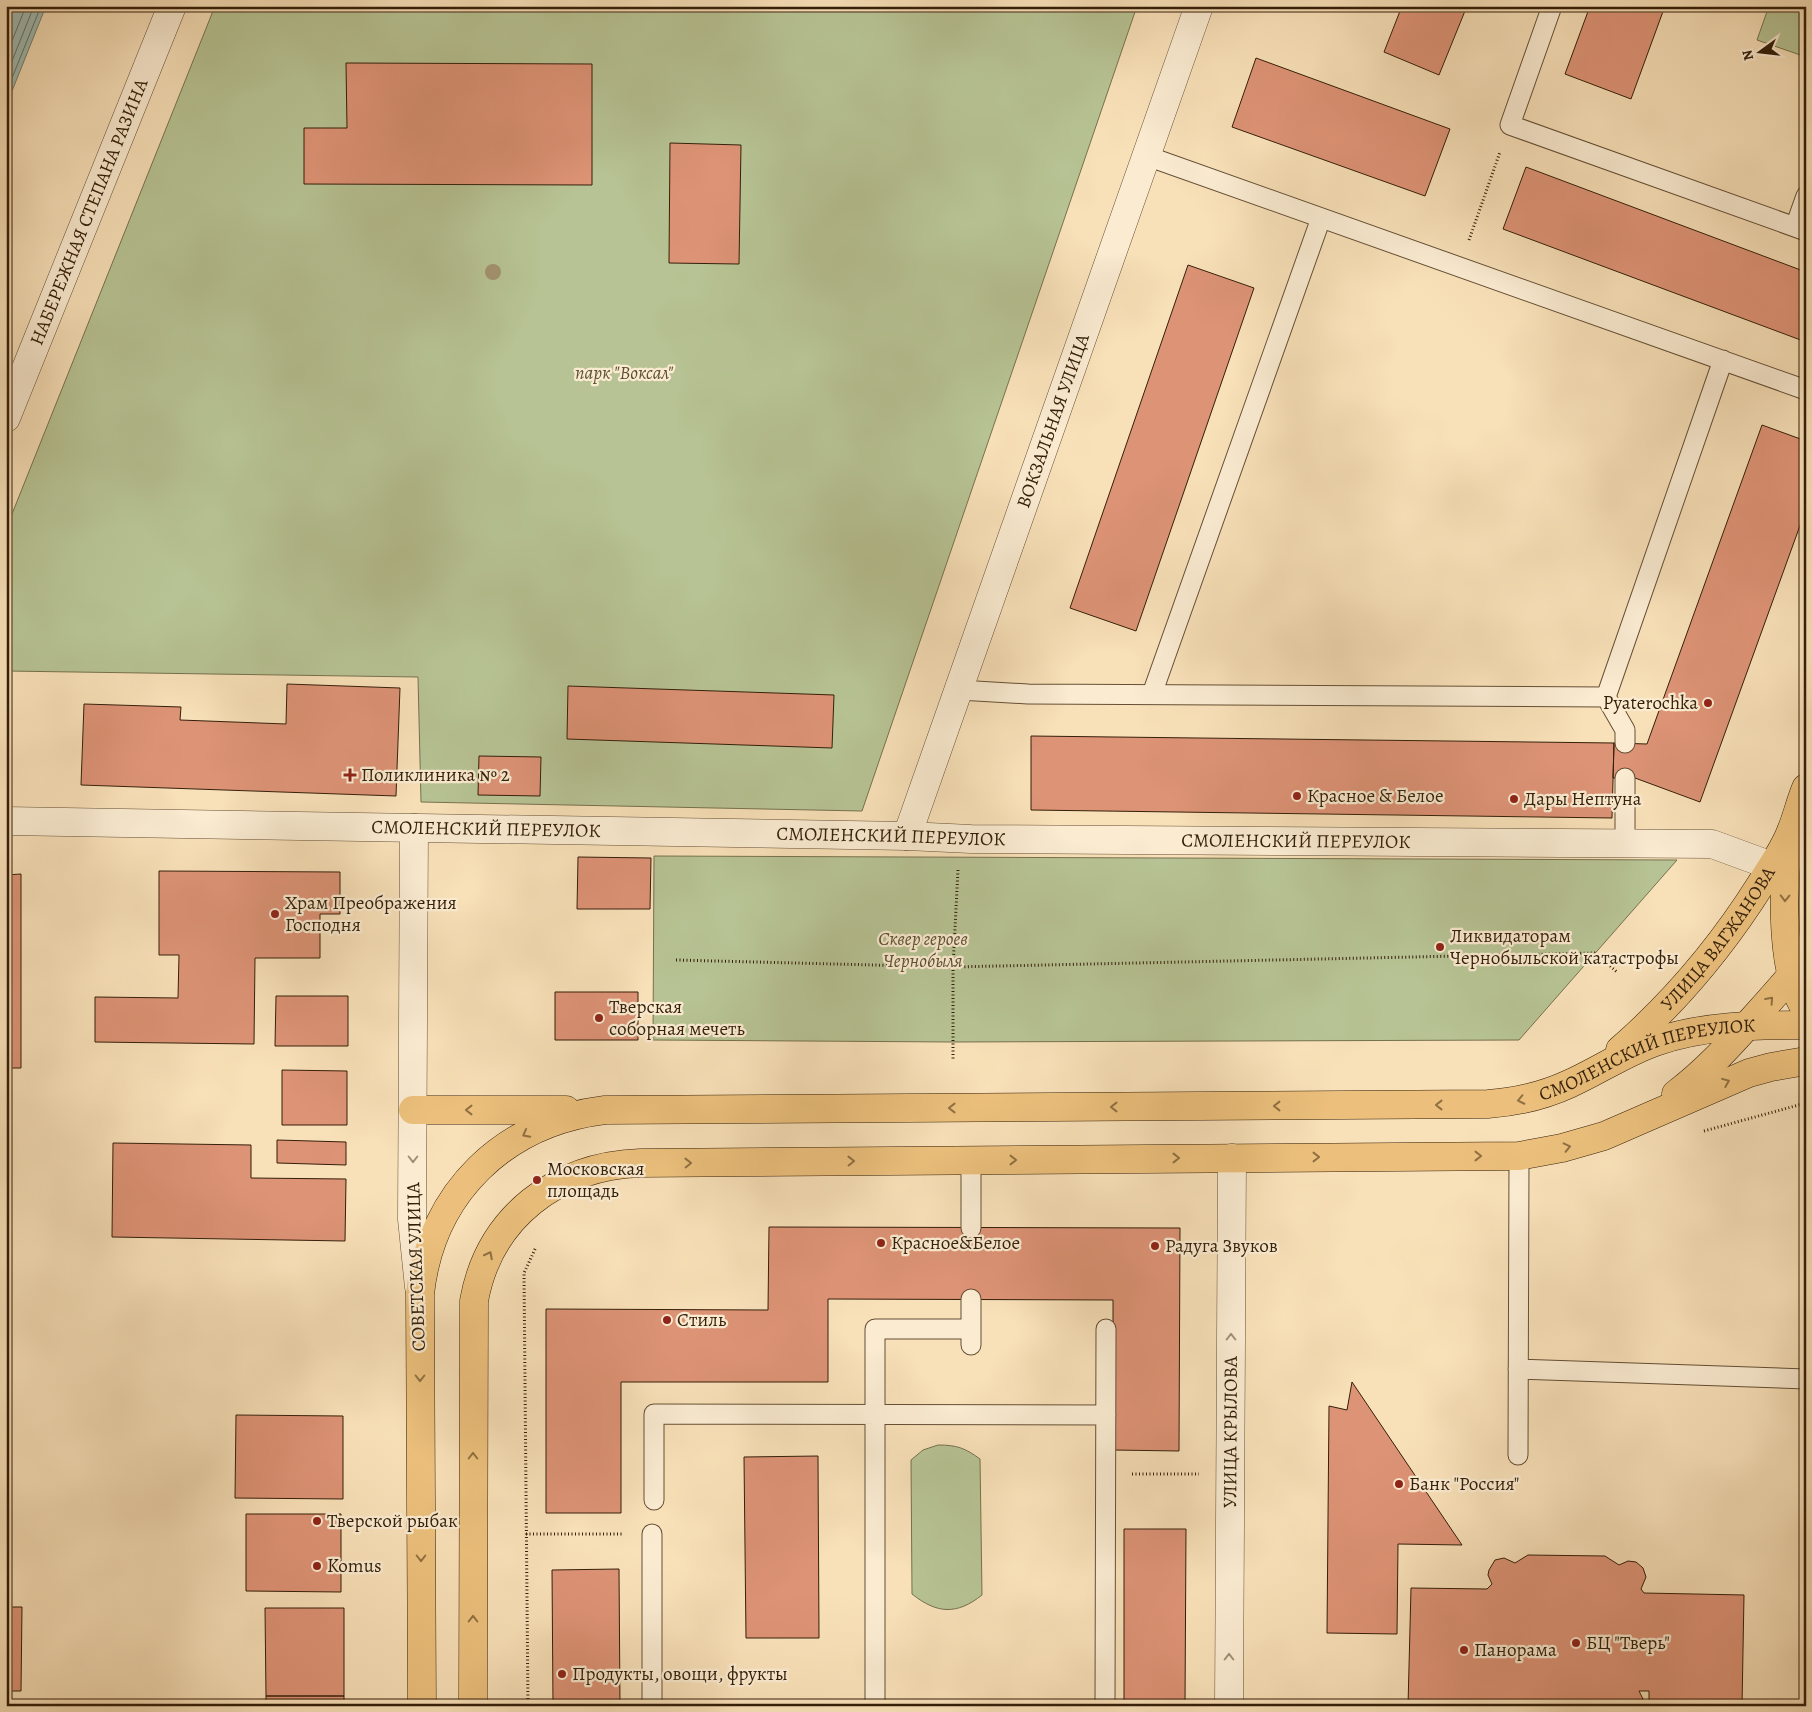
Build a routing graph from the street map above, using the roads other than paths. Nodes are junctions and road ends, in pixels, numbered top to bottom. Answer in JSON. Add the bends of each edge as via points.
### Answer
{"nodes":[{"id":1,"x":172,"y":6,"type":"edge"},
{"id":2,"x":1199,"y":6,"type":"edge"},
{"id":3,"x":1552,"y":6,"type":"edge"},
{"id":4,"x":1146,"y":156,"type":"junction"},
{"id":5,"x":1806,"y":196,"type":"edge"},
{"id":6,"x":1321,"y":218,"type":"junction"},
{"id":7,"x":1800,"y":229,"type":"edge"},
{"id":8,"x":1723,"y":360,"type":"junction"},
{"id":9,"x":1806,"y":390,"type":"edge"},
{"id":10,"x":6,"y":418,"type":"edge"},
{"id":11,"x":959,"y":690,"type":"junction"},
{"id":12,"x":1152,"y":694,"type":"junction"},
{"id":13,"x":1606,"y":697,"type":"junction"},
{"id":14,"x":1625,"y":743,"type":"dead end"},
{"id":15,"x":1625,"y":778,"type":"dead end"},
{"id":16,"x":1806,"y":788,"type":"edge"},
{"id":17,"x":6,"y":821,"type":"edge"},
{"id":18,"x":414,"y":828,"type":"junction"},
{"id":19,"x":1791,"y":832,"type":"junction"},
{"id":20,"x":907,"y":836,"type":"junction"},
{"id":21,"x":1626,"y":843,"type":"junction"},
{"id":22,"x":1772,"y":866,"type":"junction"},
{"id":23,"x":1799,"y":966,"type":"edge"},
{"id":24,"x":1806,"y":1009,"type":"edge"},
{"id":25,"x":1747,"y":1025,"type":"junction"},
{"id":26,"x":1806,"y":1025,"type":"edge"},
{"id":27,"x":1806,"y":1061,"type":"edge"},
{"id":28,"x":1598,"y":1068,"type":"junction"},
{"id":29,"x":413,"y":1110,"type":"junction"},
{"id":30,"x":605,"y":1110,"type":"junction"},
{"id":31,"x":1618,"y":1130,"type":"junction"},
{"id":32,"x":1519,"y":1156,"type":"junction"},
{"id":33,"x":971,"y":1160,"type":"junction"},
{"id":34,"x":1232,"y":1167,"type":"junction"},
{"id":35,"x":971,"y":1228,"type":"dead end"},
{"id":36,"x":420,"y":1294,"type":"junction"},
{"id":37,"x":971,"y":1299,"type":"dead end"},
{"id":38,"x":1106,"y":1329,"type":"dead end"},
{"id":39,"x":1518,"y":1369,"type":"junction"},
{"id":40,"x":1806,"y":1379,"type":"edge"},
{"id":41,"x":875,"y":1414,"type":"junction"},
{"id":42,"x":1106,"y":1415,"type":"junction"},
{"id":43,"x":1518,"y":1455,"type":"dead end"},
{"id":44,"x":654,"y":1500,"type":"dead end"},
{"id":45,"x":652,"y":1534,"type":"road end"},
{"id":46,"x":422,"y":1706,"type":"edge"},
{"id":47,"x":473,"y":1706,"type":"edge"},
{"id":48,"x":652,"y":1706,"type":"edge"},
{"id":49,"x":875,"y":1706,"type":"edge"},
{"id":50,"x":1105,"y":1706,"type":"edge"},
{"id":51,"x":1229,"y":1706,"type":"edge"}],
"edges":[{"from":1,"to":10,"type":"street","name":"НАБЕРЕЖНАЯ СТЕПАНА РАЗИНА"},
{"from":2,"to":4,"type":"street","name":"ВОКЗАЛЬНАЯ УЛИЦА"},
{"from":3,"to":7,"type":"lane","via":[[1510,125]]},
{"from":4,"to":6,"type":"lane"},
{"from":4,"to":11,"type":"street","name":"ВОКЗАЛЬНАЯ УЛИЦА"},
{"from":5,"to":7,"type":"lane"},
{"from":6,"to":8,"type":"lane"},
{"from":6,"to":12,"type":"lane"},
{"from":8,"to":9,"type":"lane"},
{"from":8,"to":13,"type":"lane"},
{"from":11,"to":12,"type":"lane","via":[[1028,694]]},
{"from":11,"to":20,"type":"street","name":"ВОКЗАЛЬНАЯ УЛИЦА"},
{"from":12,"to":13,"type":"lane"},
{"from":13,"to":14,"type":"lane","via":[[1625,730]]},
{"from":15,"to":21,"type":"lane"},
{"from":16,"to":19,"type":"main road","name":"УЛИЦА ВАГЖАНОВА"},
{"from":17,"to":18,"type":"street","name":"СМОЛЕНСКИЙ ПЕРЕУЛОК"},
{"from":18,"to":20,"type":"street","name":"СМОЛЕНСКИЙ ПЕРЕУЛОК"},
{"from":18,"to":29,"type":"street","name":"СОВЕТСКАЯ УЛИЦА"},
{"from":19,"to":22,"type":"main road","name":"УЛИЦА ВАГЖАНОВА"},
{"from":19,"to":23,"type":"main road","one_way":true,"via":[[1784,904],[1787,947]]},
{"from":20,"to":21,"type":"street","name":"СМОЛЕНСКИЙ ПЕРЕУЛОК"},
{"from":21,"to":22,"type":"street","name":"СМОЛЕНСКИЙ ПЕРЕУЛОК","via":[[1712,844]]},
{"from":22,"to":28,"type":"main road","name":"УЛИЦА ВАГЖАНОВА","via":[[1744,911],[1694,975],[1639,1033]]},
{"from":23,"to":24,"type":"main road","via":[[1796,992]]},
{"from":25,"to":23,"type":"main road","one_way":true},
{"from":25,"to":26,"type":"main road","name":"СМОЛЕНСКИЙ ПЕРЕУЛОК"},
{"from":25,"to":28,"type":"main road","name":"СМОЛЕНСКИЙ ПЕРЕУЛОК","via":[[1670,1037]]},
{"from":25,"to":31,"type":"main road","via":[[1688,1084],[1658,1107]]},
{"from":31,"to":27,"type":"main road","one_way":true,"via":[[1726,1081],[1771,1067]]},
{"from":28,"to":30,"type":"main road","name":"СМОЛЕНСКИЙ ПЕРЕУЛОК","one_way":true,"via":[[1554,1091],[1488,1104]]},
{"from":30,"to":29,"type":"main road","one_way":true},
{"from":29,"to":36,"type":"street","name":"СОВЕТСКАЯ УЛИЦА","one_way":true,"via":[[412,1218]]},
{"from":30,"to":36,"type":"main road","name":"СМОЛЕНСКИЙ ПЕРЕУЛОК","one_way":true,"via":[[572,1115],[541,1126],[512,1142],[479,1168],[452,1200],[436,1229],[425,1261]]},
{"from":32,"to":31,"type":"main road","one_way":true,"via":[[1576,1145]]},
{"from":34,"to":32,"type":"main road","one_way":true},
{"from":32,"to":39,"type":"lane"},
{"from":33,"to":34,"type":"main road","one_way":true},
{"from":33,"to":35,"type":"lane"},
{"from":47,"to":33,"type":"main road","one_way":true,"via":[[474,1301],[488,1258],[512,1220],[552,1186],[588,1171],[614,1165]]},
{"from":51,"to":34,"type":"street","name":"УЛИЦА КРЫЛОВА","one_way":true},
{"from":36,"to":46,"type":"main road","name":"СОВЕТСКАЯ УЛИЦА","one_way":true},
{"from":37,"to":41,"type":"lane","via":[[971,1337],[875,1329]]},
{"from":38,"to":42,"type":"lane"},
{"from":39,"to":40,"type":"lane"},
{"from":39,"to":43,"type":"lane"},
{"from":41,"to":42,"type":"lane"},
{"from":41,"to":44,"type":"lane","via":[[654,1414]]},
{"from":41,"to":49,"type":"lane"},
{"from":42,"to":50,"type":"lane"},
{"from":45,"to":48,"type":"lane"}]}
